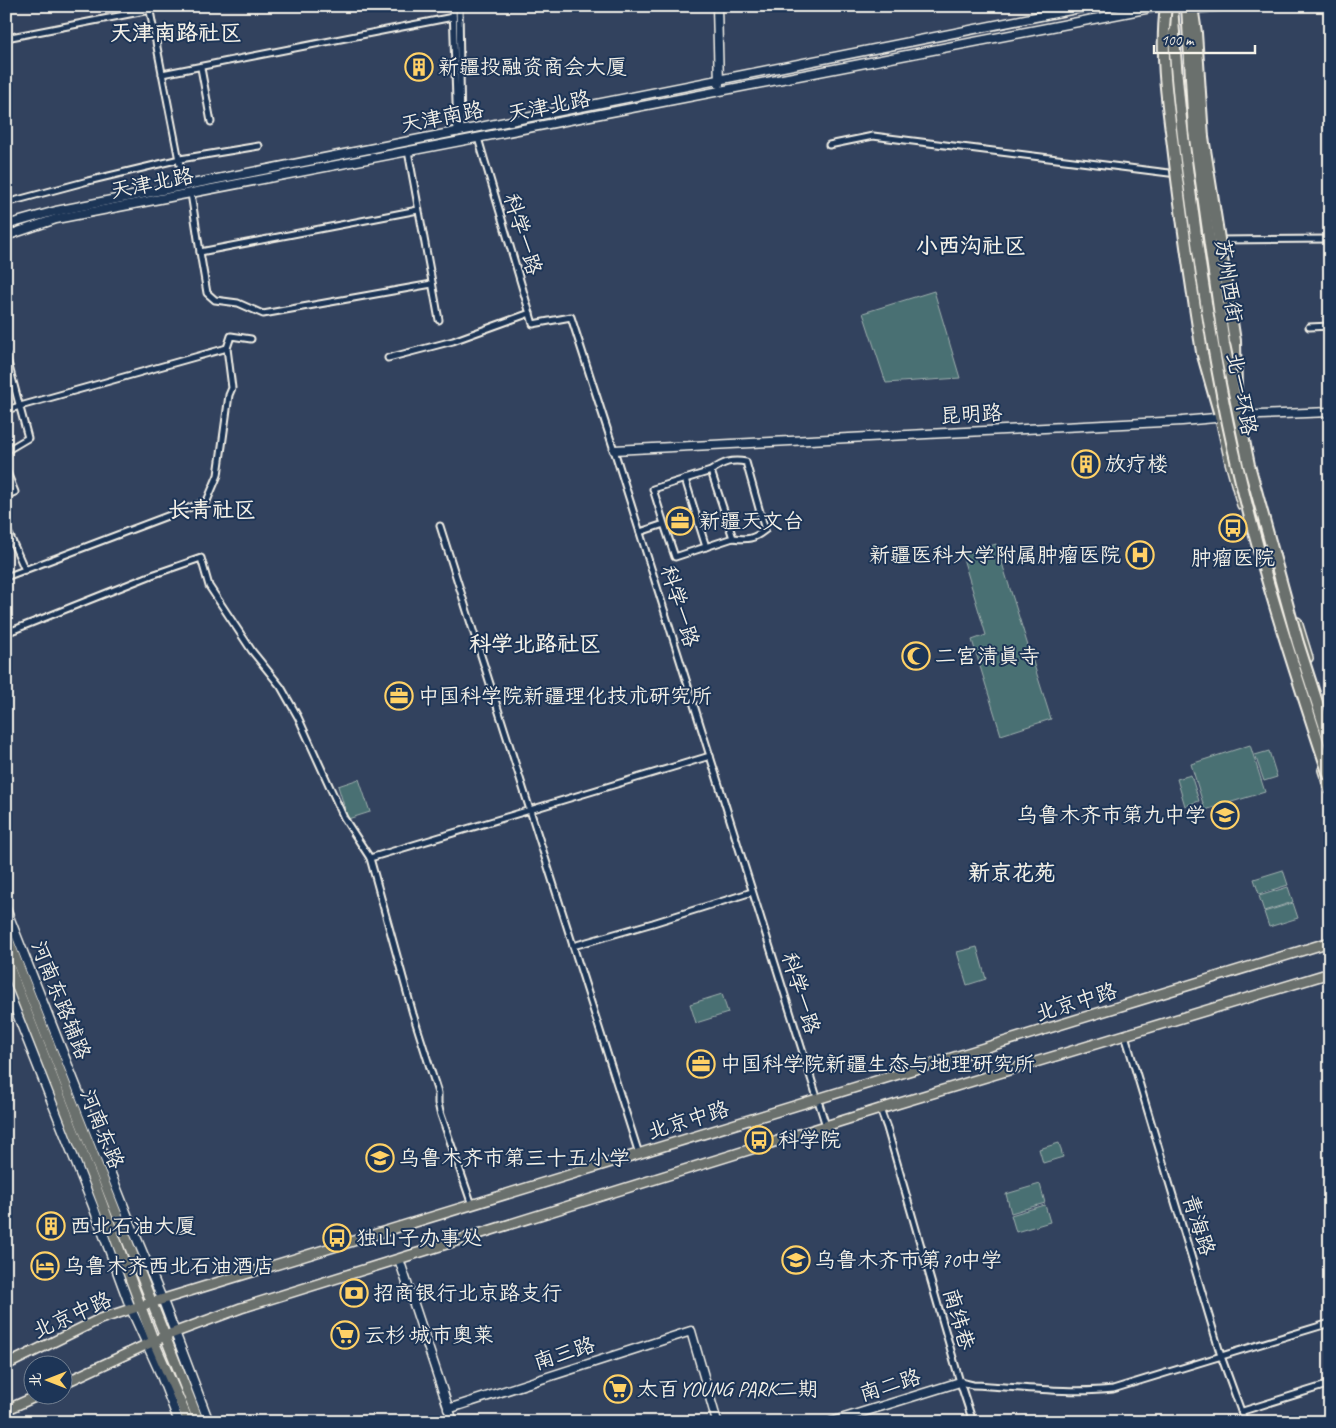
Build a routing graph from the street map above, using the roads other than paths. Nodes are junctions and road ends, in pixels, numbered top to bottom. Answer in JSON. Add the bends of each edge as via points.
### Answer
{"nodes":[{"id":1,"x":453,"y":6,"type":"edge"},
{"id":2,"x":459,"y":6,"type":"edge"},
{"id":3,"x":717,"y":6,"type":"edge"},
{"id":4,"x":1091,"y":6,"type":"edge"},
{"id":5,"x":1162,"y":6,"type":"edge"},
{"id":6,"x":1172,"y":6,"type":"edge"},
{"id":7,"x":1243,"y":6,"type":"edge"},
{"id":8,"x":1186,"y":7,"type":"edge"},
{"id":9,"x":150,"y":8,"type":"edge"},
{"id":10,"x":454,"y":17,"type":"junction"},
{"id":11,"x":6,"y":38,"type":"edge"},
{"id":12,"x":201,"y":68,"type":"junction"},
{"id":13,"x":162,"y":74,"type":"junction"},
{"id":14,"x":718,"y":80,"type":"junction"},
{"id":15,"x":719,"y":90,"type":"junction"},
{"id":16,"x":565,"y":111,"type":"junction"},
{"id":17,"x":567,"y":120,"type":"junction"},
{"id":18,"x":212,"y":122,"type":"dead end"},
{"id":19,"x":459,"y":132,"type":"junction"},
{"id":20,"x":478,"y":138,"type":"junction"},
{"id":21,"x":829,"y":145,"type":"dead end"},
{"id":22,"x":259,"y":146,"type":"dead end"},
{"id":23,"x":384,"y":146,"type":"junction"},
{"id":24,"x":408,"y":151,"type":"junction"},
{"id":25,"x":386,"y":156,"type":"junction"},
{"id":26,"x":180,"y":159,"type":"junction"},
{"id":27,"x":1183,"y":175,"type":"junction"},
{"id":28,"x":184,"y":186,"type":"junction"},
{"id":29,"x":191,"y":193,"type":"junction"},
{"id":30,"x":6,"y":203,"type":"edge"},
{"id":31,"x":418,"y":210,"type":"junction"},
{"id":32,"x":6,"y":225,"type":"edge"},
{"id":33,"x":6,"y":236,"type":"edge"},
{"id":34,"x":1330,"y":239,"type":"edge"},
{"id":35,"x":1204,"y":240,"type":"junction"},
{"id":36,"x":200,"y":252,"type":"junction"},
{"id":37,"x":432,"y":284,"type":"junction"},
{"id":38,"x":530,"y":312,"type":"junction"},
{"id":39,"x":439,"y":320,"type":"dead end"},
{"id":40,"x":1330,"y":326,"type":"edge"},
{"id":41,"x":1309,"y":327,"type":"dead end"},
{"id":42,"x":251,"y":340,"type":"dead end"},
{"id":43,"x":227,"y":348,"type":"junction"},
{"id":44,"x":6,"y":355,"type":"edge"},
{"id":45,"x":388,"y":358,"type":"dead end"},
{"id":46,"x":20,"y":406,"type":"junction"},
{"id":47,"x":6,"y":410,"type":"edge"},
{"id":48,"x":1330,"y":412,"type":"edge"},
{"id":49,"x":1237,"y":416,"type":"junction"},
{"id":50,"x":1221,"y":419,"type":"junction"},
{"id":51,"x":614,"y":450,"type":"junction"},
{"id":52,"x":6,"y":451,"type":"edge"},
{"id":53,"x":6,"y":470,"type":"edge"},
{"id":54,"x":711,"y":471,"type":"junction"},
{"id":55,"x":685,"y":479,"type":"junction"},
{"id":56,"x":6,"y":496,"type":"edge"},
{"id":57,"x":664,"y":524,"type":"junction"},
{"id":58,"x":440,"y":526,"type":"dead end"},
{"id":59,"x":6,"y":527,"type":"edge"},
{"id":60,"x":640,"y":532,"type":"junction"},
{"id":61,"x":733,"y":538,"type":"junction"},
{"id":62,"x":706,"y":547,"type":"junction"},
{"id":63,"x":25,"y":570,"type":"junction"},
{"id":64,"x":6,"y":577,"type":"edge"},
{"id":65,"x":6,"y":633,"type":"edge"},
{"id":66,"x":1330,"y":727,"type":"edge"},
{"id":67,"x":1330,"y":743,"type":"edge"},
{"id":68,"x":710,"y":756,"type":"junction"},
{"id":69,"x":1330,"y":778,"type":"edge"},
{"id":70,"x":1330,"y":791,"type":"edge"},
{"id":71,"x":530,"y":809,"type":"junction"},
{"id":72,"x":370,"y":858,"type":"junction"},
{"id":73,"x":752,"y":892,"type":"junction"},
{"id":74,"x":6,"y":909,"type":"edge"},
{"id":75,"x":6,"y":934,"type":"edge"},
{"id":76,"x":1330,"y":942,"type":"edge"},
{"id":77,"x":573,"y":946,"type":"junction"},
{"id":78,"x":6,"y":959,"type":"edge"},
{"id":79,"x":1330,"y":973,"type":"edge"},
{"id":80,"x":6,"y":986,"type":"edge"},
{"id":81,"x":1125,"y":1036,"type":"junction"},
{"id":82,"x":817,"y":1099,"type":"junction"},
{"id":83,"x":880,"y":1109,"type":"junction"},
{"id":84,"x":826,"y":1126,"type":"junction"},
{"id":85,"x":639,"y":1154,"type":"junction"},
{"id":86,"x":472,"y":1205,"type":"junction"},
{"id":87,"x":399,"y":1259,"type":"junction"},
{"id":88,"x":163,"y":1299,"type":"junction"},
{"id":89,"x":153,"y":1302,"type":"junction"},
{"id":90,"x":135,"y":1308,"type":"junction"},
{"id":91,"x":1330,"y":1323,"type":"edge"},
{"id":92,"x":176,"y":1332,"type":"junction"},
{"id":93,"x":165,"y":1336,"type":"junction"},
{"id":94,"x":150,"y":1344,"type":"junction"},
{"id":95,"x":1222,"y":1356,"type":"junction"},
{"id":96,"x":6,"y":1365,"type":"edge"},
{"id":97,"x":72,"y":1379,"type":"edge"},
{"id":98,"x":960,"y":1382,"type":"junction"},
{"id":99,"x":1330,"y":1384,"type":"edge"},
{"id":100,"x":22,"y":1403,"type":"edge"},
{"id":101,"x":448,"y":1409,"type":"junction"},
{"id":102,"x":6,"y":1410,"type":"edge"},
{"id":103,"x":1242,"y":1411,"type":"junction"},
{"id":104,"x":179,"y":1422,"type":"edge"},
{"id":105,"x":189,"y":1422,"type":"edge"},
{"id":106,"x":199,"y":1422,"type":"edge"},
{"id":107,"x":209,"y":1422,"type":"edge"},
{"id":108,"x":452,"y":1422,"type":"edge"},
{"id":109,"x":717,"y":1422,"type":"edge"},
{"id":110,"x":831,"y":1422,"type":"edge"},
{"id":111,"x":973,"y":1422,"type":"edge"},
{"id":112,"x":1246,"y":1422,"type":"edge"}],
"edges":[{"from":1,"to":10,"type":"street"},
{"from":2,"to":19,"type":"street"},
{"from":3,"to":14,"type":"street"},
{"from":4,"to":14,"type":"street","name":"天津南路"},
{"from":5,"to":15,"type":"street","name":"天津北路"},
{"from":5,"to":27,"type":"main road","name":"苏州西街"},
{"from":5,"to":50,"type":"highway","bridge":true,"via":[[1167,94],[1183,225],[1202,352]]},
{"from":6,"to":69,"type":"highway","name":"北一环路","bridge":true,"via":[[1193,215],[1210,329],[1236,463],[1290,657]]},
{"from":7,"to":8,"type":"street"},
{"from":8,"to":35,"type":"main road","name":"苏州西街","via":[[1192,131]]},
{"from":8,"to":49,"type":"highway","bridge":true,"via":[[1196,33],[1203,137],[1235,341]]},
{"from":8,"to":67,"type":"highway","name":"北一环路","bridge":true,"via":[[1194,131],[1224,344],[1248,465],[1295,634]]},
{"from":9,"to":11,"type":"street"},
{"from":9,"to":13,"type":"street"},
{"from":10,"to":12,"type":"street"},
{"from":10,"to":19,"type":"street"},
{"from":12,"to":13,"type":"street"},
{"from":12,"to":18,"type":"street"},
{"from":13,"to":26,"type":"street"},
{"from":14,"to":15,"type":"street"},
{"from":14,"to":16,"type":"street","name":"天津南路"},
{"from":15,"to":17,"type":"street","name":"天津北路"},
{"from":16,"to":17,"type":"street"},
{"from":16,"to":19,"type":"street","name":"天津南路"},
{"from":17,"to":20,"type":"street","name":"天津北路"},
{"from":19,"to":23,"type":"street","name":"天津南路"},
{"from":20,"to":24,"type":"street","name":"天津北路"},
{"from":20,"to":38,"type":"street","name":"科学一路"},
{"from":21,"to":27,"type":"street","via":[[873,136]]},
{"from":22,"to":26,"type":"street"},
{"from":23,"to":25,"type":"street"},
{"from":23,"to":28,"type":"street","name":"天津南路"},
{"from":24,"to":25,"type":"street","name":"天津北路"},
{"from":24,"to":31,"type":"street"},
{"from":25,"to":29,"type":"street","name":"天津北路"},
{"from":26,"to":28,"type":"street"},
{"from":26,"to":30,"type":"street"},
{"from":27,"to":50,"type":"main road","name":"苏州西街","via":[[1190,251]]},
{"from":28,"to":32,"type":"street","name":"天津南路","via":[[56,211]]},
{"from":29,"to":33,"type":"street","name":"天津北路","via":[[56,218]]},
{"from":29,"to":36,"type":"street"},
{"from":31,"to":36,"type":"street"},
{"from":31,"to":37,"type":"street"},
{"from":34,"to":35,"type":"street"},
{"from":35,"to":49,"type":"main road","name":"苏州西街"},
{"from":36,"to":37,"type":"street","via":[[207,293],[215,300],[238,303],[263,314]]},
{"from":37,"to":39,"type":"street"},
{"from":38,"to":45,"type":"street","via":[[453,341]]},
{"from":38,"to":51,"type":"street","name":"科学一路","via":[[533,324],[571,317]]},
{"from":40,"to":41,"type":"street"},
{"from":42,"to":43,"type":"street","via":[[231,336]]},
{"from":43,"to":46,"type":"street"},
{"from":43,"to":63,"type":"street","via":[[232,388],[218,475],[207,501]]},
{"from":44,"to":46,"type":"street"},
{"from":46,"to":47,"type":"street"},
{"from":46,"to":52,"type":"street","via":[[28,438]]},
{"from":48,"to":49,"type":"street","name":"昆明路"},
{"from":49,"to":50,"type":"street","name":"昆明路"},
{"from":49,"to":66,"type":"main road","name":"苏州西街","via":[[1248,462]]},
{"from":50,"to":51,"type":"street","name":"昆明路"},
{"from":50,"to":70,"type":"main road","name":"苏州西街","via":[[1275,621]]},
{"from":51,"to":60,"type":"street","name":"科学一路"},
{"from":53,"to":56,"type":"street","via":[[15,492]]},
{"from":54,"to":55,"type":"street"},
{"from":54,"to":61,"type":"street"},
{"from":54,"to":61,"type":"street","via":[[735,460],[746,462],[765,530],[746,540]]},
{"from":55,"to":57,"type":"street","via":[[653,489]]},
{"from":55,"to":62,"type":"street"},
{"from":57,"to":60,"type":"street"},
{"from":57,"to":62,"type":"street","via":[[675,557]]},
{"from":58,"to":71,"type":"street"},
{"from":59,"to":63,"type":"street"},
{"from":60,"to":68,"type":"street","name":"科学一路"},
{"from":61,"to":62,"type":"street"},
{"from":63,"to":64,"type":"street"},
{"from":65,"to":72,"type":"street","via":[[201,558],[210,586],[252,651],[281,687],[298,717],[344,818]]},
{"from":68,"to":71,"type":"street"},
{"from":68,"to":73,"type":"street","name":"科学一路"},
{"from":71,"to":72,"type":"street"},
{"from":71,"to":77,"type":"street"},
{"from":72,"to":86,"type":"street","via":[[438,1093],[440,1112]]},
{"from":73,"to":77,"type":"street"},
{"from":73,"to":82,"type":"street","name":"科学一路"},
{"from":74,"to":88,"type":"street","name":"河南东路辅路"},
{"from":75,"to":89,"type":"main road","name":"河南东路"},
{"from":76,"to":82,"type":"main road","name":"北京中路"},
{"from":77,"to":85,"type":"street"},
{"from":78,"to":90,"type":"main road","name":"河南东路","via":[[96,1187]]},
{"from":79,"to":81,"type":"main road"},
{"from":80,"to":90,"type":"street"},
{"from":81,"to":83,"type":"main road"},
{"from":81,"to":95,"type":"street","name":"青海路"},
{"from":82,"to":84,"type":"street","name":"科学一路"},
{"from":82,"to":85,"type":"main road","name":"北京中路"},
{"from":83,"to":84,"type":"main road"},
{"from":83,"to":98,"type":"street","name":"南纬巷"},
{"from":84,"to":87,"type":"main road"},
{"from":85,"to":86,"type":"main road","name":"北京中路"},
{"from":86,"to":88,"type":"main road","name":"北京中路"},
{"from":87,"to":92,"type":"main road","via":[[240,1308]]},
{"from":87,"to":101,"type":"street"},
{"from":88,"to":89,"type":"main road","name":"北京中路"},
{"from":88,"to":92,"type":"street","name":"河南东路辅路"},
{"from":89,"to":90,"type":"main road","name":"北京中路"},
{"from":89,"to":93,"type":"main road","name":"河南东路"},
{"from":90,"to":94,"type":"main road","name":"河南东路"},
{"from":90,"to":96,"type":"main road","name":"北京中路","via":[[100,1319]]},
{"from":91,"to":95,"type":"street"},
{"from":92,"to":93,"type":"main road"},
{"from":92,"to":107,"type":"street","name":"河南东路辅路"},
{"from":93,"to":94,"type":"main road"},
{"from":93,"to":106,"type":"main road","name":"河南东路"},
{"from":94,"to":97,"type":"main road"},
{"from":94,"to":104,"type":"street"},
{"from":94,"to":105,"type":"main road","name":"河南东路"},
{"from":95,"to":98,"type":"street","via":[[1096,1391]]},
{"from":95,"to":103,"type":"street","name":"青海路"},
{"from":98,"to":110,"type":"street","name":"南二路"},
{"from":98,"to":111,"type":"street","name":"南纬巷"},
{"from":99,"to":103,"type":"street"},
{"from":100,"to":102,"type":"main road"},
{"from":101,"to":108,"type":"street"},
{"from":101,"to":109,"type":"street","name":"南三路","via":[[690,1331]]},
{"from":103,"to":112,"type":"street","name":"青海路"}]}
